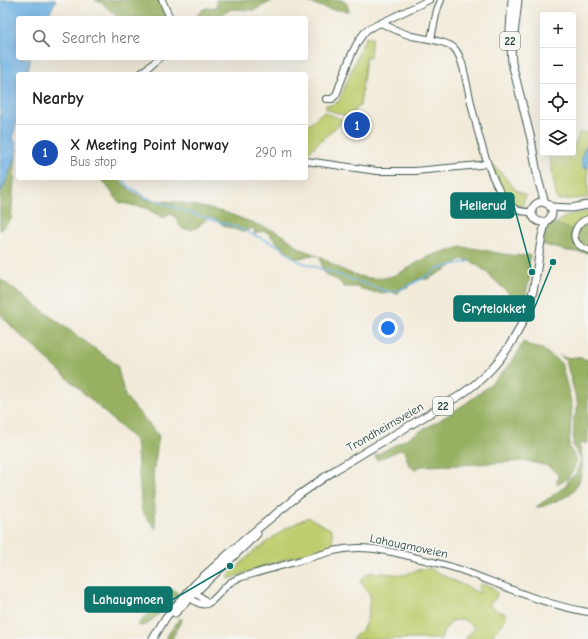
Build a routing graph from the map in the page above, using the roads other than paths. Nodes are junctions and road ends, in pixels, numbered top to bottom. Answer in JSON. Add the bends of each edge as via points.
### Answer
{"nodes":[{"id":1,"x":162,"y":0,"type":"edge"},
{"id":2,"x":430,"y":0,"type":"edge"},
{"id":3,"x":441,"y":0,"type":"edge"},
{"id":4,"x":512,"y":0,"type":"edge"},
{"id":5,"x":518,"y":0,"type":"edge"},
{"id":6,"x":169,"y":16,"type":"edge"},
{"id":7,"x":381,"y":23,"type":"junction"},
{"id":8,"x":431,"y":39,"type":"junction"},
{"id":9,"x":156,"y":60,"type":"edge"},
{"id":10,"x":142,"y":72,"type":"edge"},
{"id":11,"x":518,"y":81,"type":"junction"},
{"id":12,"x":326,"y":99,"type":"dead end"},
{"id":13,"x":308,"y":161,"type":"edge"},
{"id":14,"x":487,"y":162,"type":"junction"},
{"id":15,"x":538,"y":179,"type":"junction"},
{"id":16,"x":537,"y":204,"type":"junction"},
{"id":17,"x":548,"y":205,"type":"junction"},
{"id":18,"x":588,"y":205,"type":"edge"},
{"id":19,"x":572,"y":208,"type":"junction"},
{"id":20,"x":532,"y":212,"type":"junction"},
{"id":21,"x":588,"y":218,"type":"edge"},
{"id":22,"x":549,"y":219,"type":"junction"},
{"id":23,"x":537,"y":221,"type":"junction"},
{"id":24,"x":540,"y":245,"type":"junction"},
{"id":25,"x":588,"y":250,"type":"edge"},
{"id":26,"x":192,"y":593,"type":"junction"},
{"id":27,"x":588,"y":612,"type":"edge"},
{"id":28,"x":154,"y":638,"type":"edge"}],
"edges":[{"from":1,"to":6,"type":"street"},
{"from":2,"to":7,"type":"street"},
{"from":3,"to":8,"type":"street"},
{"from":4,"to":11,"type":"main road","number":"22","via":[[510,43],[512,63]]},
{"from":5,"to":11,"type":"main road","number":"22","via":[[514,30]]},
{"from":7,"to":8,"type":"street","via":[[399,32]]},
{"from":7,"to":12,"type":"street","via":[[362,34],[336,94],[332,99]]},
{"from":8,"to":14,"type":"street","via":[[455,49]]},
{"from":9,"to":10,"type":"street"},
{"from":11,"to":15,"type":"main road","number":"22"},
{"from":13,"to":14,"type":"street","via":[[415,172],[480,165]]},
{"from":14,"to":20,"type":"street","via":[[510,205],[520,211]]},
{"from":15,"to":16,"type":"main road","number":"22"},
{"from":15,"to":17,"type":"main road","number":"22"},
{"from":16,"to":17,"type":"main road"},
{"from":16,"to":20,"type":"main road","number":"22"},
{"from":17,"to":19,"type":"main road"},
{"from":17,"to":22,"type":"main road","number":"22","via":[[552,211]]},
{"from":18,"to":19,"type":"main road"},
{"from":19,"to":22,"type":"main road"},
{"from":20,"to":23,"type":"main road","number":"22"},
{"from":21,"to":25,"type":"street","via":[[578,224],[575,233],[577,242]]},
{"from":22,"to":23,"type":"main road"},
{"from":22,"to":24,"type":"main road","name":"Trondheimsveien","number":"22"},
{"from":23,"to":24,"type":"main road","name":"Trondheimsveien","number":"22"},
{"from":24,"to":26,"type":"main road","name":"Trondheimsveien","number":"22","via":[[535,282],[526,314],[513,341],[489,372],[459,396],[317,482],[277,514]]},
{"from":26,"to":27,"type":"street","name":"Lahaugmoveien","via":[[198,604],[208,603],[229,584],[242,577],[333,551],[362,547],[439,563],[528,597]]},
{"from":26,"to":28,"type":"main road","name":"Trondheimsveien","number":"22"}]}
